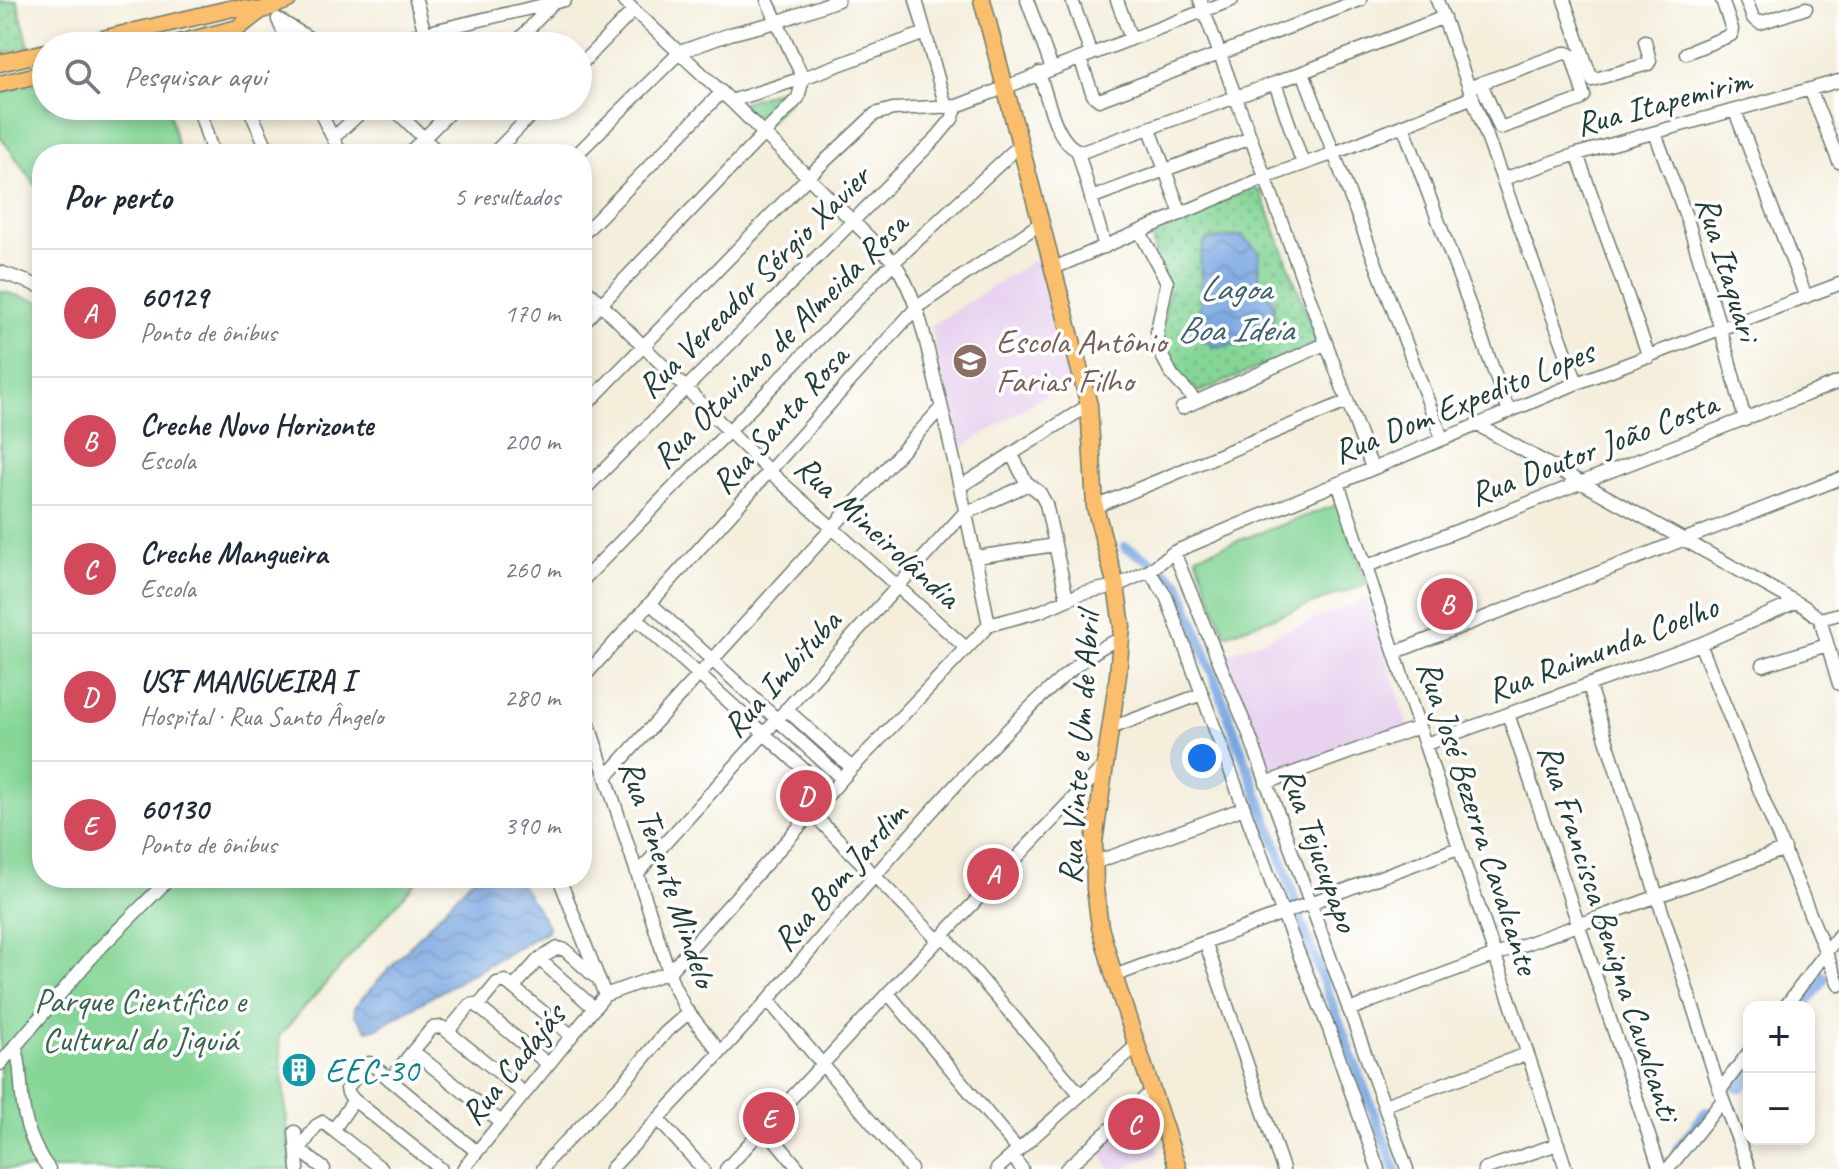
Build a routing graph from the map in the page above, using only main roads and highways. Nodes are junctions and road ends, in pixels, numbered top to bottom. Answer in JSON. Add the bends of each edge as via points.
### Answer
{"nodes":[{"id":1,"x":288,"y":0,"type":"edge"},
{"id":2,"x":982,"y":0,"type":"edge"},
{"id":3,"x":269,"y":9,"type":"edge"},
{"id":4,"x":132,"y":32,"type":"edge"},
{"id":5,"x":233,"y":32,"type":"edge"},
{"id":6,"x":32,"y":55,"type":"edge"},
{"id":7,"x":0,"y":63,"type":"edge"},
{"id":8,"x":32,"y":76,"type":"edge"},
{"id":9,"x":0,"y":84,"type":"edge"},
{"id":10,"x":1178,"y":1169,"type":"edge"}],
"edges":[{"from":1,"to":3,"type":"main road"},
{"from":2,"to":10,"type":"main road","name":"Rua Vinte e Um de Abril","via":[[1089,405],[1095,507],[1121,607],[1122,640],[1098,807],[1094,863],[1100,927]]},
{"from":3,"to":4,"type":"main road","via":[[233,8]]},
{"from":3,"to":5,"type":"main road"},
{"from":6,"to":7,"type":"main road"},
{"from":8,"to":9,"type":"main road"}]}
